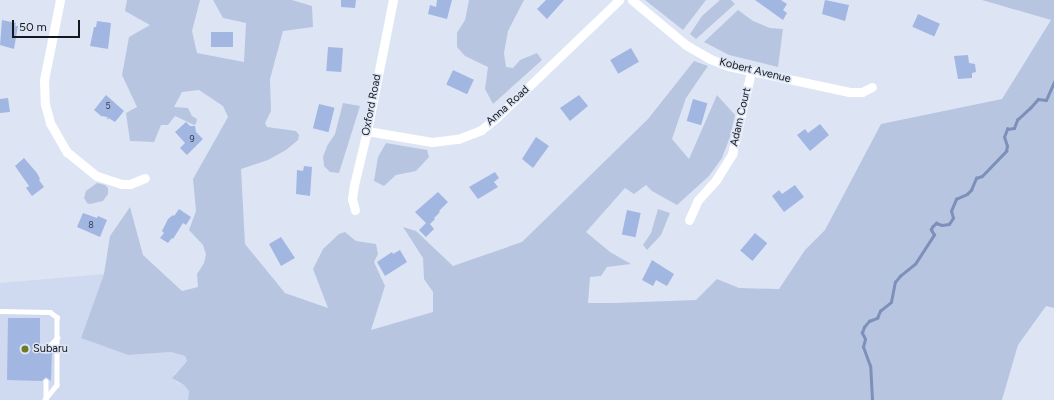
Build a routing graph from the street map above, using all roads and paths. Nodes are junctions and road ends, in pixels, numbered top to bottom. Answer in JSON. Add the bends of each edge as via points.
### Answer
{"nodes":[{"id":1,"x":60,"y":0,"type":"edge"},
{"id":2,"x":393,"y":0,"type":"edge"},
{"id":3,"x":619,"y":0,"type":"edge"},
{"id":4,"x":632,"y":0,"type":"edge"},
{"id":5,"x":751,"y":72,"type":"junction"},
{"id":6,"x":872,"y":87,"type":"dead end"},
{"id":7,"x":368,"y":131,"type":"junction"},
{"id":8,"x":145,"y":178,"type":"dead end"},
{"id":9,"x":355,"y":210,"type":"dead end"},
{"id":10,"x":688,"y":220,"type":"dead end"},
{"id":11,"x":0,"y":311,"type":"edge"},
{"id":12,"x":58,"y":338,"type":"junction"},
{"id":13,"x":46,"y":350,"type":"dead end"},
{"id":14,"x":46,"y":381,"type":"dead end"},
{"id":15,"x":47,"y":400,"type":"edge"}],
"edges":[{"from":1,"to":8,"type":"street","via":[[44,80],[44,97],[50,123],[67,152],[97,176],[122,184],[130,184]]},
{"from":2,"to":7,"type":"street","name":"Oxford Road"},
{"from":3,"to":7,"type":"street","name":"Anna Road","via":[[501,114],[481,130],[458,139],[432,142]]},
{"from":4,"to":5,"type":"street","name":"Kobert Avenue","via":[[692,49],[718,63]]},
{"from":5,"to":6,"type":"street","name":"Kobert Avenue","via":[[849,92],[862,92]]},
{"from":5,"to":10,"type":"street","name":"Adam Court","via":[[732,154],[716,180],[698,200]]},
{"from":7,"to":9,"type":"street","name":"Oxford Road","via":[[354,185],[352,198]]},
{"from":11,"to":12,"type":"lane","via":[[52,313],[57,319]]},
{"from":12,"to":13,"type":"lane"},
{"from":12,"to":15,"type":"lane","via":[[57,385]]},
{"from":14,"to":15,"type":"lane"}]}
